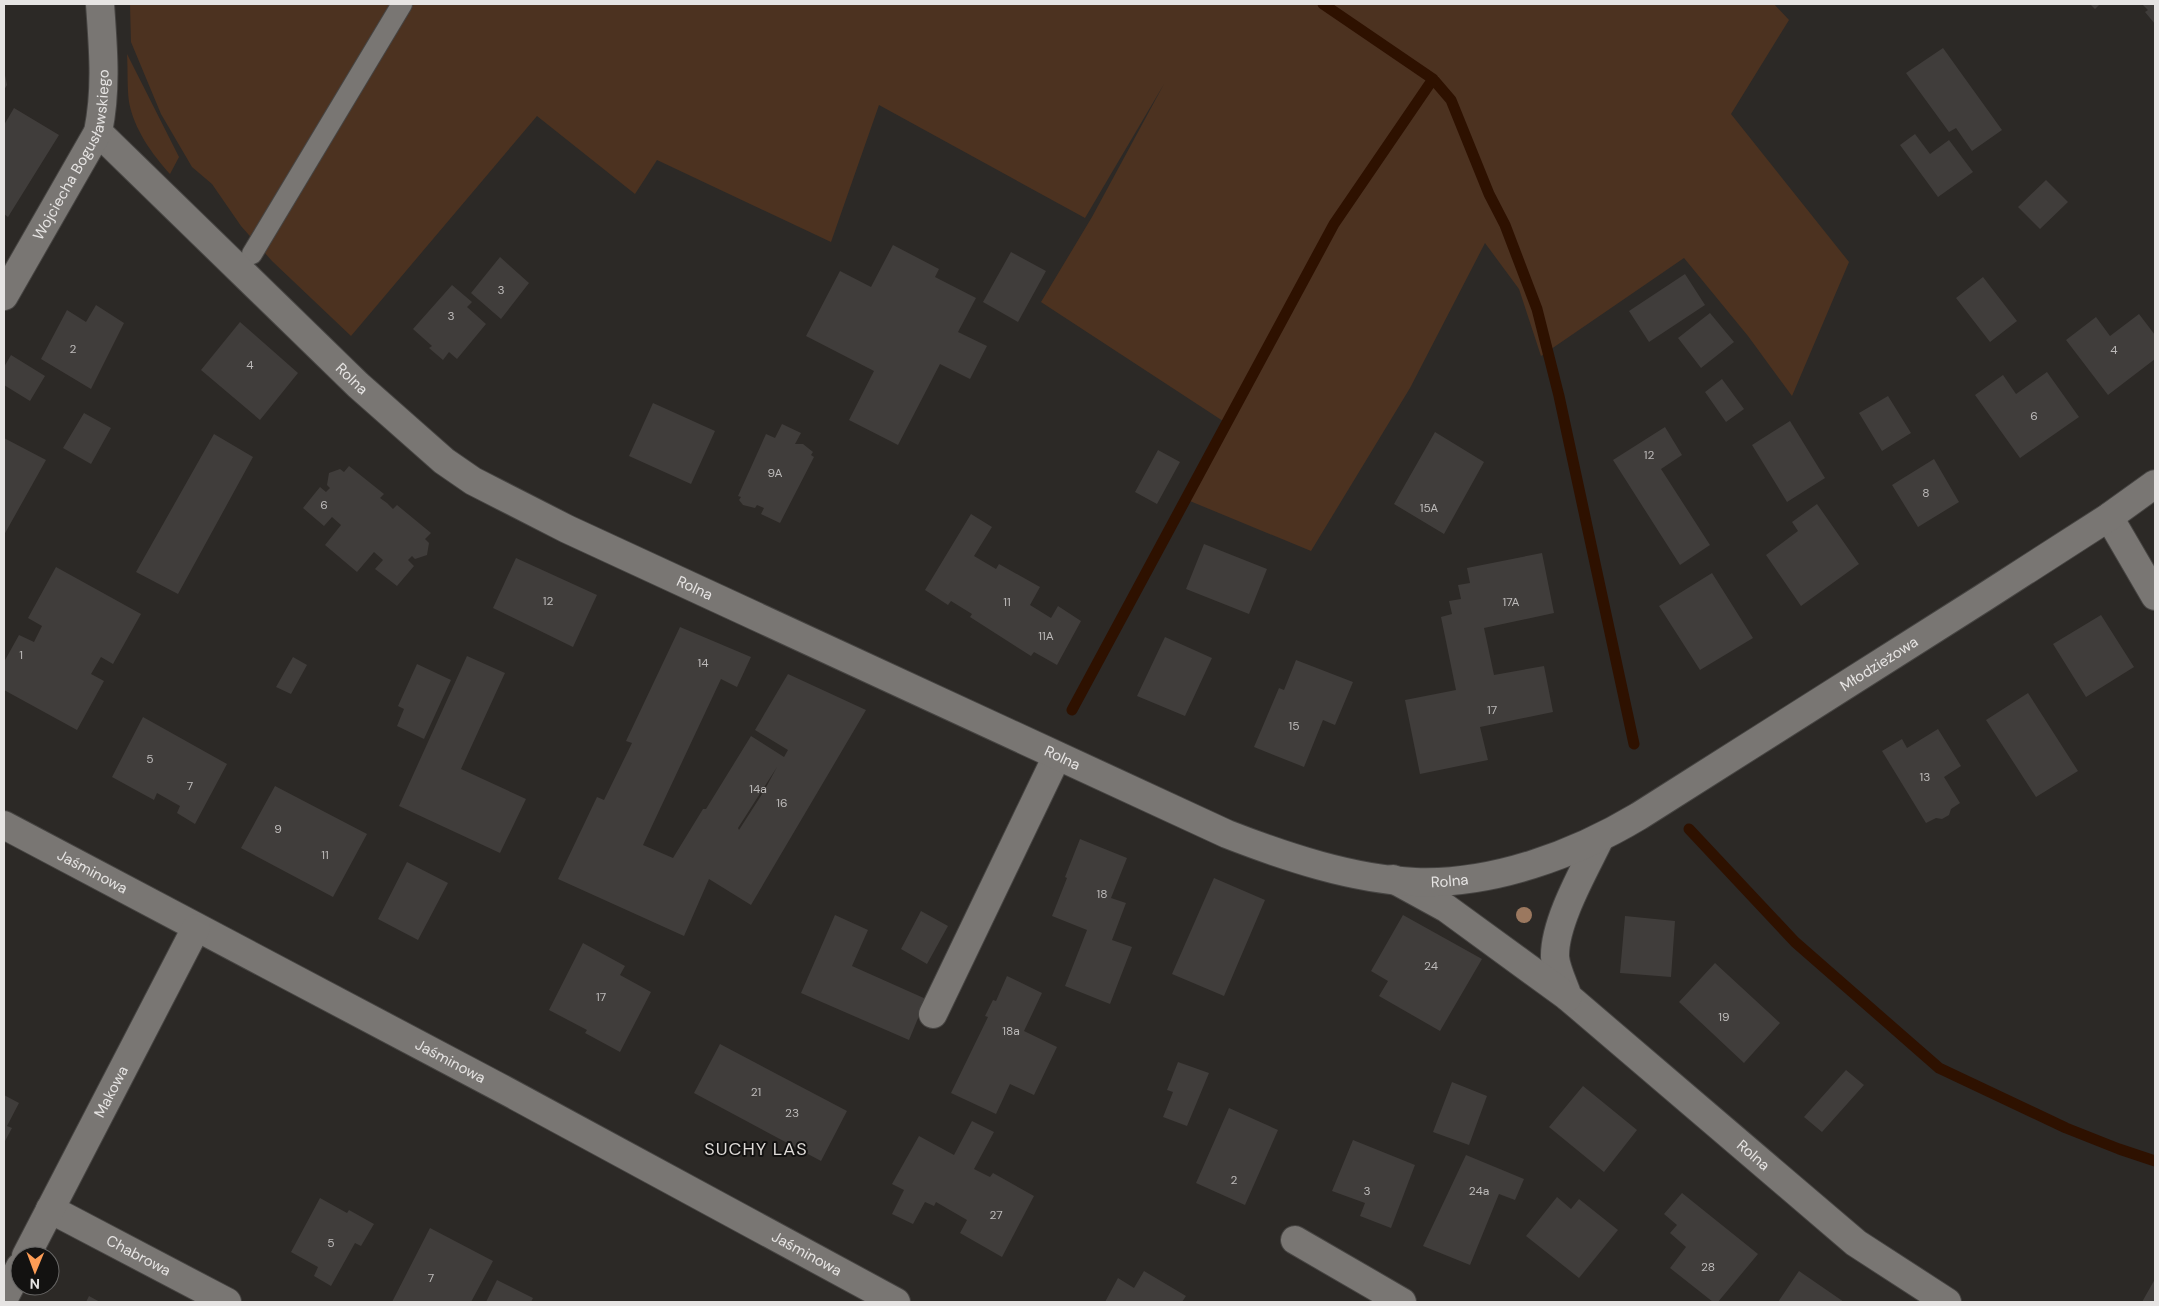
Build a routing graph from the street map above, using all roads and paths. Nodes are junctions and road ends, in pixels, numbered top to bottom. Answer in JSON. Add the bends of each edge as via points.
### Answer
{"nodes":[{"id":1,"x":100,"y":4,"type":"edge"},
{"id":2,"x":402,"y":4,"type":"edge"},
{"id":3,"x":98,"y":132,"type":"junction"},
{"id":4,"x":252,"y":254,"type":"dead end"},
{"id":5,"x":4,"y":296,"type":"edge"},
{"id":6,"x":2155,"y":484,"type":"edge"},
{"id":7,"x":2109,"y":517,"type":"junction"},
{"id":8,"x":2155,"y":596,"type":"edge"},
{"id":9,"x":1057,"y":756,"type":"junction"},
{"id":10,"x":4,"y":825,"type":"edge"},
{"id":11,"x":1600,"y":838,"type":"junction"},
{"id":12,"x":1393,"y":879,"type":"junction"},
{"id":13,"x":196,"y":928,"type":"junction"},
{"id":14,"x":1568,"y":997,"type":"junction"},
{"id":15,"x":933,"y":1014,"type":"dead end"},
{"id":16,"x":50,"y":1209,"type":"junction"},
{"id":17,"x":1295,"y":1240,"type":"dead end"},
{"id":18,"x":31,"y":1246,"type":"edge"},
{"id":19,"x":10,"y":1286,"type":"edge"},
{"id":20,"x":4,"y":1298,"type":"edge"},
{"id":21,"x":227,"y":1302,"type":"edge"},
{"id":22,"x":896,"y":1302,"type":"edge"},
{"id":23,"x":1402,"y":1302,"type":"edge"},
{"id":24,"x":1947,"y":1302,"type":"edge"}],
"edges":[{"from":1,"to":3,"type":"street","name":"Wojciecha Bogusławskiego","via":[[105,79]]},
{"from":2,"to":4,"type":"lane"},
{"from":3,"to":5,"type":"street","name":"Wojciecha Bogusławskiego"},
{"from":3,"to":9,"type":"street","name":"Rolna","via":[[358,385],[437,455],[473,481],[567,529]]},
{"from":6,"to":7,"type":"street","name":"Młodzieżowa"},
{"from":7,"to":8,"type":"street"},
{"from":7,"to":11,"type":"street","name":"Młodzieżowa"},
{"from":9,"to":12,"type":"street","name":"Rolna","via":[[1248,842],[1330,867]]},
{"from":9,"to":15,"type":"street"},
{"from":10,"to":13,"type":"street","name":"Jaśminowa"},
{"from":11,"to":12,"type":"street","name":"Rolna","via":[[1530,865],[1487,875],[1436,882]]},
{"from":11,"to":14,"type":"street","via":[[1561,923],[1555,957]]},
{"from":12,"to":14,"type":"street","name":"Rolna","via":[[1446,908]]},
{"from":13,"to":16,"type":"street","name":"Makowa"},
{"from":13,"to":22,"type":"street","name":"Jaśminowa"},
{"from":14,"to":24,"type":"street","name":"Rolna","via":[[1856,1243]]},
{"from":16,"to":18,"type":"street","name":"Makowa"},
{"from":16,"to":21,"type":"street","name":"Chabrowa"},
{"from":17,"to":23,"type":"street"},
{"from":19,"to":20,"type":"street"}]}
